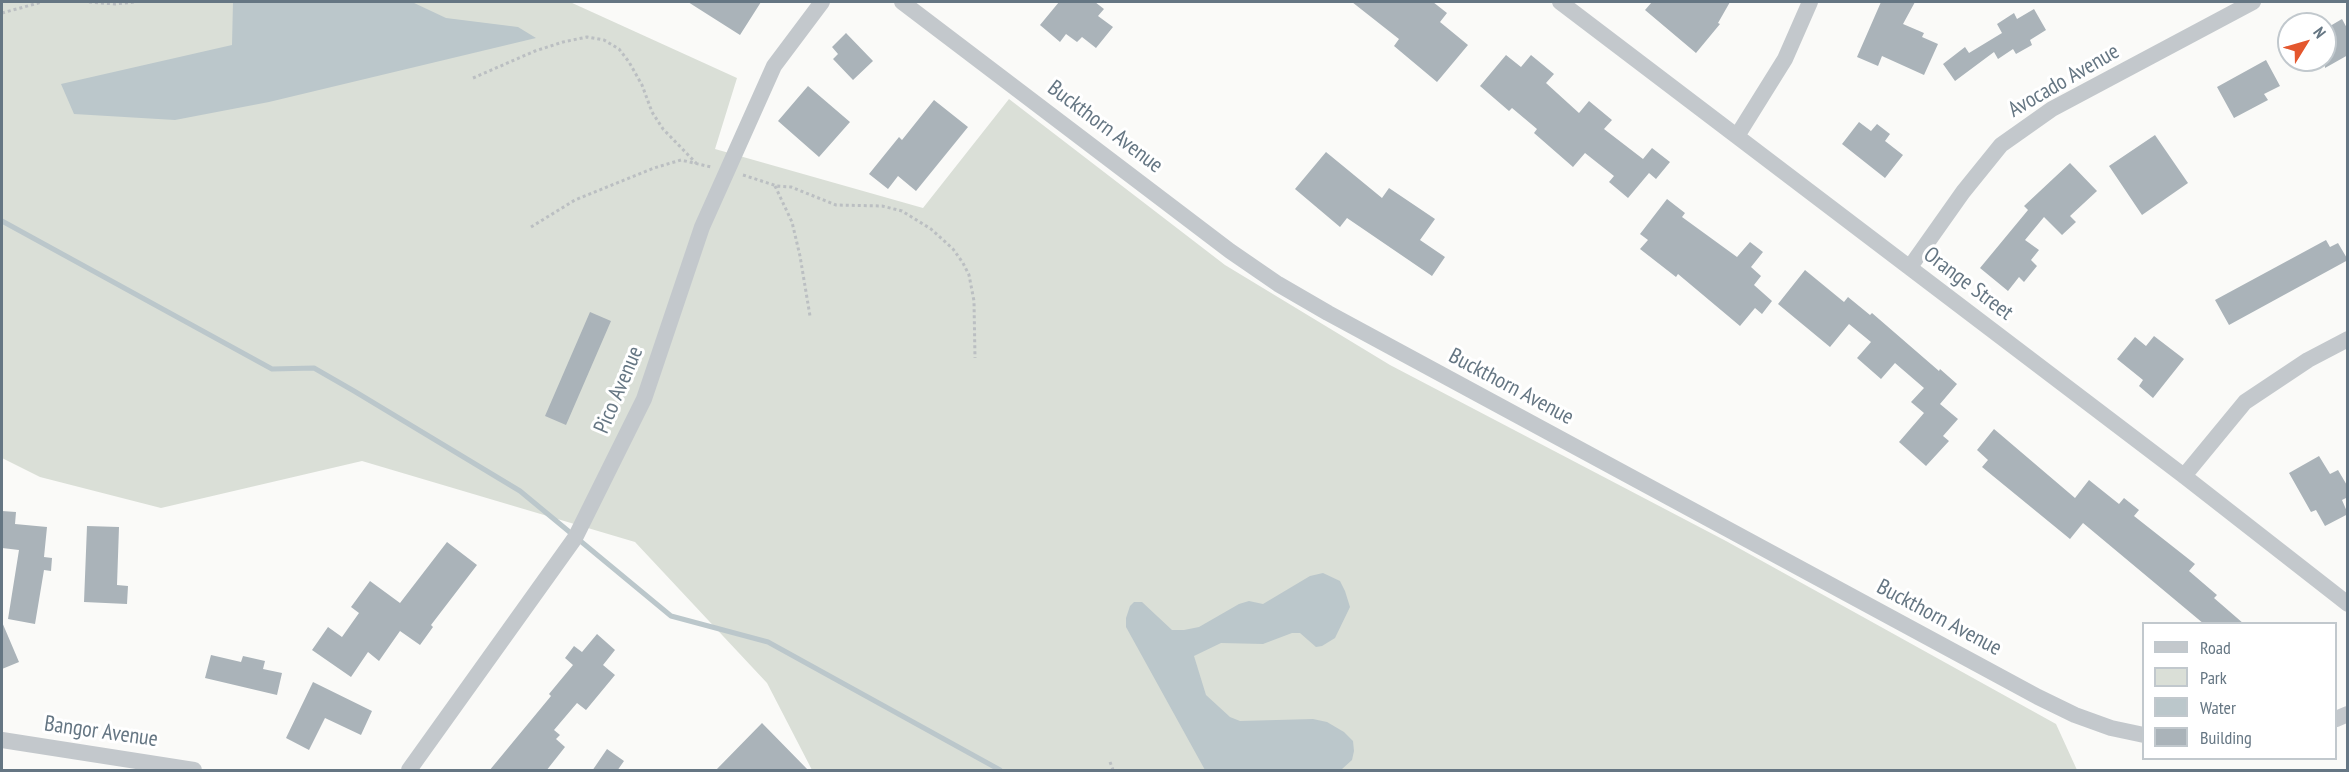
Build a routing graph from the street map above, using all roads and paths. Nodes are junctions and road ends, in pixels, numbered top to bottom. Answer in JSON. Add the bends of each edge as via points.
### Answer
{"nodes":[{"id":1,"x":42,"y":2,"type":"edge"},
{"id":2,"x":89,"y":2,"type":"edge"},
{"id":3,"x":135,"y":2,"type":"edge"},
{"id":4,"x":822,"y":2,"type":"edge"},
{"id":5,"x":902,"y":2,"type":"edge"},
{"id":6,"x":1560,"y":2,"type":"edge"},
{"id":7,"x":1810,"y":2,"type":"edge"},
{"id":8,"x":2253,"y":2,"type":"edge"},
{"id":9,"x":2,"y":13,"type":"edge"},
{"id":10,"x":473,"y":78,"type":"dead end"},
{"id":11,"x":1737,"y":136,"type":"junction"},
{"id":12,"x":696,"y":164,"type":"junction"},
{"id":13,"x":728,"y":170,"type":"junction"},
{"id":14,"x":774,"y":185,"type":"junction"},
{"id":15,"x":531,"y":227,"type":"dead end"},
{"id":16,"x":1910,"y":267,"type":"junction"},
{"id":17,"x":810,"y":316,"type":"dead end"},
{"id":18,"x":2348,"y":339,"type":"edge"},
{"id":19,"x":975,"y":358,"type":"dead end"},
{"id":20,"x":2184,"y":476,"type":"junction"},
{"id":21,"x":2348,"y":604,"type":"edge"},
{"id":22,"x":2142,"y":735,"type":"edge"},
{"id":23,"x":2,"y":740,"type":"edge"},
{"id":24,"x":1110,"y":762,"type":"dead end"},
{"id":25,"x":194,"y":771,"type":"edge"},
{"id":26,"x":409,"y":771,"type":"edge"},
{"id":27,"x":1113,"y":771,"type":"edge"}],
"edges":[{"from":1,"to":9,"type":"path"},
{"from":2,"to":3,"type":"path"},
{"from":4,"to":13,"type":"street","name":"Pico Avenue","via":[[774,66]]},
{"from":5,"to":22,"type":"street","name":"Buckthorn Avenue","via":[[1230,251],[1308,302],[2038,697],[2074,715]]},
{"from":6,"to":11,"type":"street","name":"Orange Street"},
{"from":7,"to":11,"type":"street","via":[[1785,59]]},
{"from":8,"to":16,"type":"street","name":"Avocado Avenue","via":[[2052,109],[2001,145]]},
{"from":10,"to":12,"type":"path","via":[[563,42],[587,36],[604,40],[619,48],[663,129]]},
{"from":11,"to":16,"type":"street","name":"Orange Street"},
{"from":12,"to":13,"type":"path"},
{"from":12,"to":15,"type":"path","via":[[681,160],[612,184],[575,200]]},
{"from":13,"to":14,"type":"path"},
{"from":13,"to":26,"type":"street","name":"Pico Avenue","via":[[702,227],[644,399],[575,538]]},
{"from":14,"to":17,"type":"path","via":[[792,222]]},
{"from":14,"to":19,"type":"path","via":[[791,187],[836,205],[882,206],[902,211],[931,228],[953,249],[969,275],[974,301]]},
{"from":16,"to":20,"type":"street","name":"Orange Street"},
{"from":18,"to":20,"type":"street","via":[[2245,402]]},
{"from":20,"to":21,"type":"street","name":"Orange Street"},
{"from":23,"to":25,"type":"street","name":"Bangor Avenue"},
{"from":24,"to":27,"type":"path"}]}
